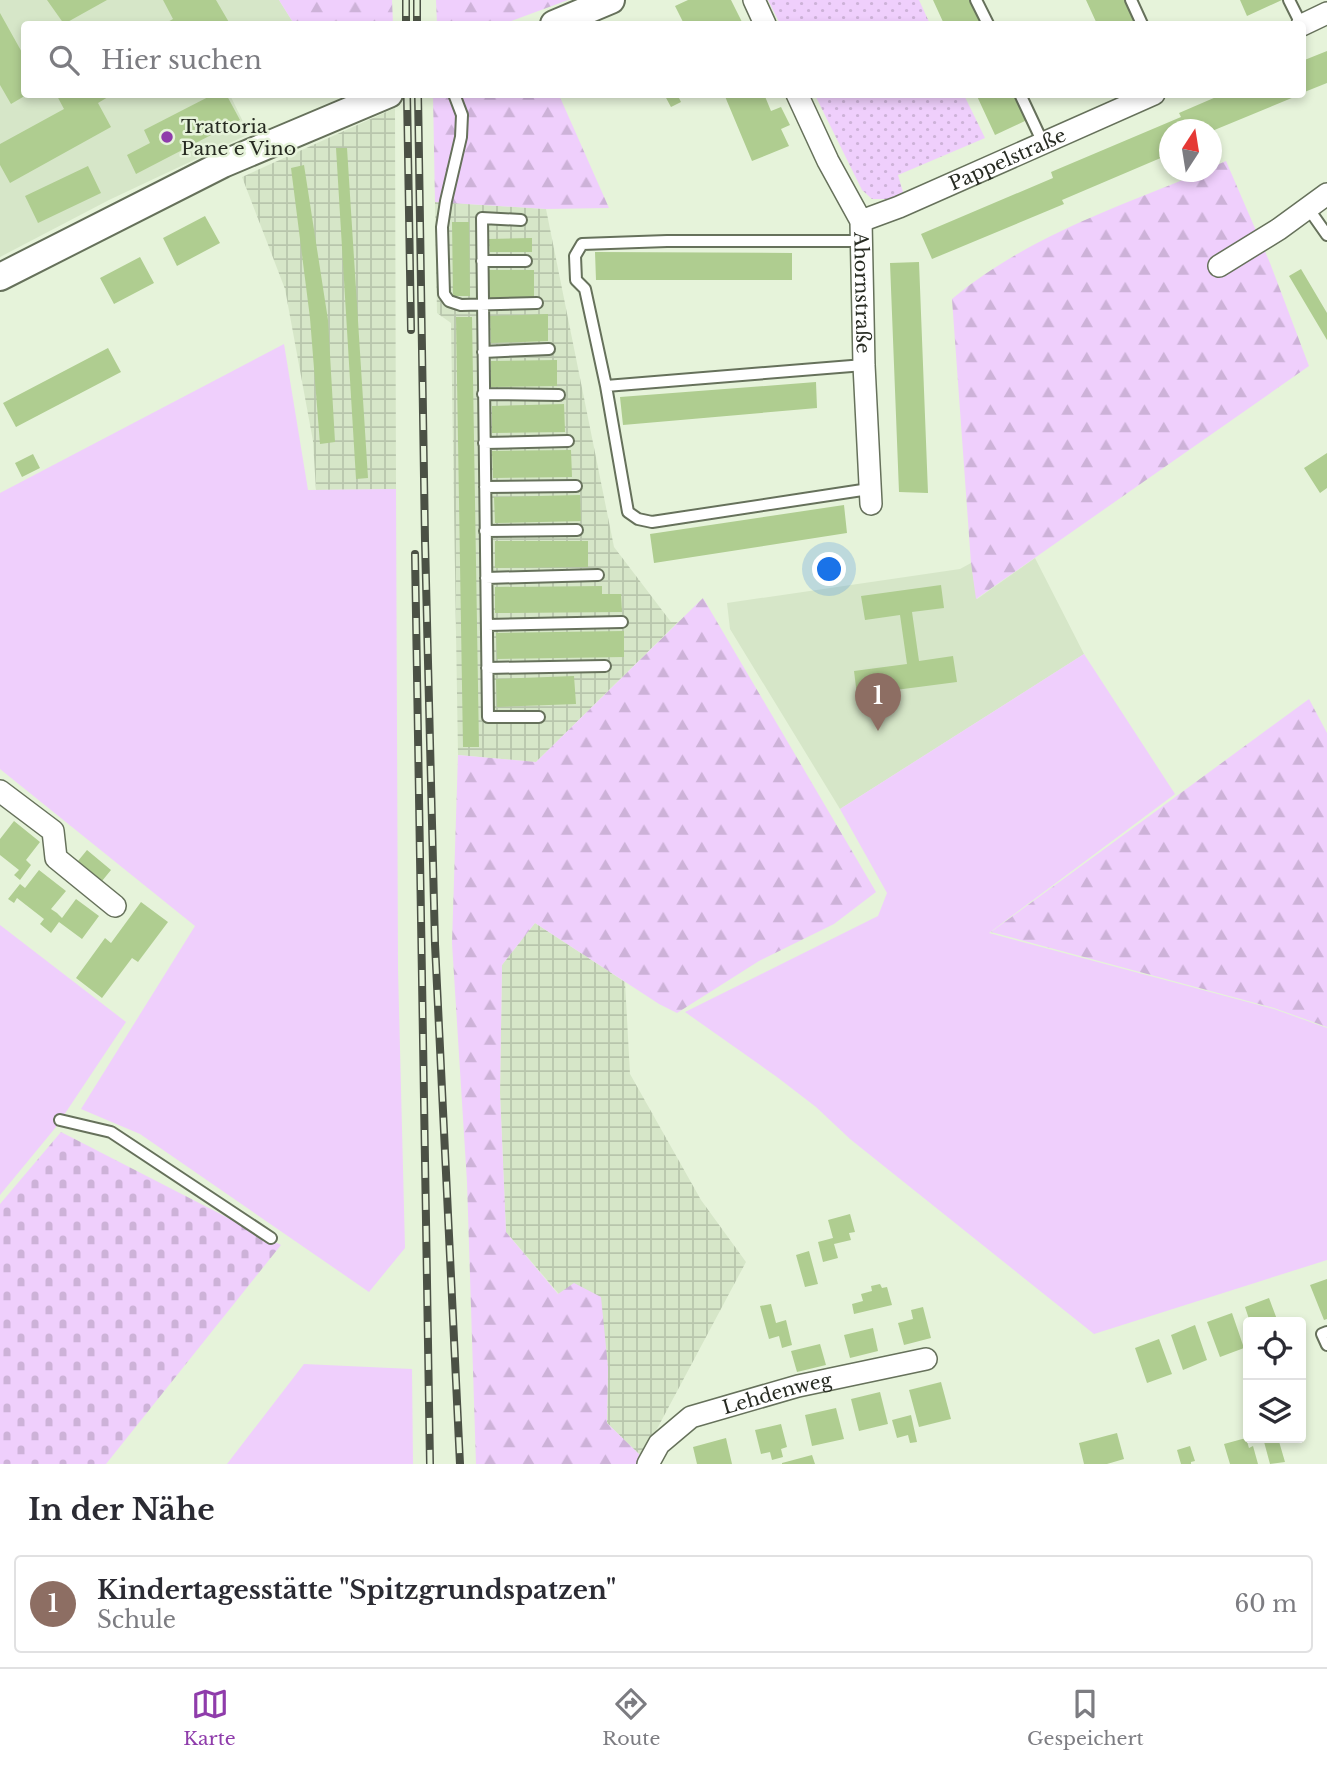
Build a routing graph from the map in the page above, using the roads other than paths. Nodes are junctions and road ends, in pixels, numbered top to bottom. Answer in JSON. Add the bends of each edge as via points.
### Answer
{"nodes":[{"id":1,"x":609,"y":0,"type":"edge"},
{"id":2,"x":754,"y":0,"type":"edge"},
{"id":3,"x":976,"y":0,"type":"edge"},
{"id":4,"x":1131,"y":0,"type":"edge"},
{"id":5,"x":1289,"y":0,"type":"edge"},
{"id":6,"x":1327,"y":13,"type":"edge"},
{"id":7,"x":561,"y":21,"type":"edge"},
{"id":8,"x":764,"y":21,"type":"edge"},
{"id":9,"x":986,"y":21,"type":"edge"},
{"id":10,"x":1141,"y":21,"type":"edge"},
{"id":11,"x":1300,"y":21,"type":"edge"},
{"id":12,"x":1306,"y":23,"type":"edge"},
{"id":13,"x":380,"y":98,"type":"edge"},
{"id":14,"x":456,"y":98,"type":"edge"},
{"id":15,"x":799,"y":98,"type":"edge"},
{"id":16,"x":1022,"y":98,"type":"edge"},
{"id":17,"x":1145,"y":98,"type":"edge"},
{"id":18,"x":1043,"y":142,"type":"junction"},
{"id":19,"x":1327,"y":194,"type":"edge"},
{"id":20,"x":1308,"y":208,"type":"junction"},
{"id":21,"x":521,"y":220,"type":"dead end"},
{"id":22,"x":861,"y":231,"type":"junction"},
{"id":23,"x":1327,"y":235,"type":"edge"},
{"id":24,"x":482,"y":261,"type":"junction"},
{"id":25,"x":526,"y":261,"type":"dead end"},
{"id":26,"x":1219,"y":266,"type":"dead end"},
{"id":27,"x":0,"y":277,"type":"edge"},
{"id":28,"x":537,"y":303,"type":"dead end"},
{"id":29,"x":482,"y":305,"type":"junction"},
{"id":30,"x":549,"y":349,"type":"dead end"},
{"id":31,"x":483,"y":352,"type":"junction"},
{"id":32,"x":864,"y":365,"type":"junction"},
{"id":33,"x":606,"y":386,"type":"junction"},
{"id":34,"x":483,"y":394,"type":"junction"},
{"id":35,"x":559,"y":395,"type":"dead end"},
{"id":36,"x":568,"y":442,"type":"dead end"},
{"id":37,"x":484,"y":443,"type":"junction"},
{"id":38,"x":576,"y":486,"type":"dead end"},
{"id":39,"x":485,"y":487,"type":"junction"},
{"id":40,"x":870,"y":496,"type":"joint"},
{"id":41,"x":577,"y":530,"type":"dead end"},
{"id":42,"x":485,"y":531,"type":"junction"},
{"id":43,"x":598,"y":575,"type":"dead end"},
{"id":44,"x":486,"y":578,"type":"junction"},
{"id":45,"x":622,"y":622,"type":"dead end"},
{"id":46,"x":487,"y":625,"type":"junction"},
{"id":47,"x":605,"y":666,"type":"dead end"},
{"id":48,"x":487,"y":668,"type":"junction"},
{"id":49,"x":539,"y":718,"type":"dead end"},
{"id":50,"x":0,"y":791,"type":"edge"},
{"id":51,"x":115,"y":906,"type":"dead end"},
{"id":52,"x":60,"y":1120,"type":"dead end"},
{"id":53,"x":271,"y":1238,"type":"dead end"},
{"id":54,"x":1327,"y":1332,"type":"edge"},
{"id":55,"x":1327,"y":1345,"type":"edge"},
{"id":56,"x":926,"y":1359,"type":"dead end"},
{"id":57,"x":648,"y":1464,"type":"edge"}],
"edges":[{"from":1,"to":7,"type":"street"},
{"from":2,"to":8,"type":"street"},
{"from":3,"to":9,"type":"lane"},
{"from":4,"to":10,"type":"lane"},
{"from":5,"to":11,"type":"lane"},
{"from":6,"to":12,"type":"street"},
{"from":13,"to":27,"type":"street","via":[[223,164]]},
{"from":14,"to":29,"type":"lane","via":[[462,115],[461,137],[442,227],[444,294],[461,305]]},
{"from":15,"to":22,"type":"street","name":"Ahornstraße"},
{"from":16,"to":18,"type":"lane"},
{"from":17,"to":18,"type":"street","name":"Pappelstraße"},
{"from":18,"to":22,"type":"street","name":"Pappelstraße","via":[[899,207]]},
{"from":19,"to":20,"type":"street"},
{"from":20,"to":23,"type":"lane"},
{"from":20,"to":26,"type":"street"},
{"from":21,"to":24,"type":"lane","via":[[482,218]]},
{"from":22,"to":32,"type":"street","name":"Ahornstraße"},
{"from":22,"to":33,"type":"lane","via":[[582,244],[575,256],[576,280],[585,289]]},
{"from":24,"to":25,"type":"lane"},
{"from":24,"to":29,"type":"lane"},
{"from":28,"to":29,"type":"lane"},
{"from":29,"to":31,"type":"lane"},
{"from":30,"to":31,"type":"lane"},
{"from":31,"to":34,"type":"lane"},
{"from":32,"to":33,"type":"lane"},
{"from":32,"to":40,"type":"street","name":"Ahornstraße"},
{"from":33,"to":40,"type":"lane","via":[[628,512],[638,519],[652,522]]},
{"from":34,"to":35,"type":"lane"},
{"from":34,"to":37,"type":"lane"},
{"from":36,"to":37,"type":"lane"},
{"from":37,"to":39,"type":"lane"},
{"from":38,"to":39,"type":"lane"},
{"from":39,"to":42,"type":"lane"},
{"from":41,"to":42,"type":"lane"},
{"from":42,"to":44,"type":"lane"},
{"from":43,"to":44,"type":"lane"},
{"from":44,"to":46,"type":"lane"},
{"from":45,"to":46,"type":"lane"},
{"from":46,"to":48,"type":"lane"},
{"from":47,"to":48,"type":"lane"},
{"from":48,"to":49,"type":"lane","via":[[488,718]]},
{"from":50,"to":51,"type":"street","via":[[53,831],[56,858]]},
{"from":52,"to":53,"type":"lane","via":[[111,1132]]},
{"from":54,"to":55,"type":"lane","via":[[1322,1334]]},
{"from":56,"to":57,"type":"street","name":"Lehdenweg","via":[[798,1386],[691,1417],[659,1444]]}]}
